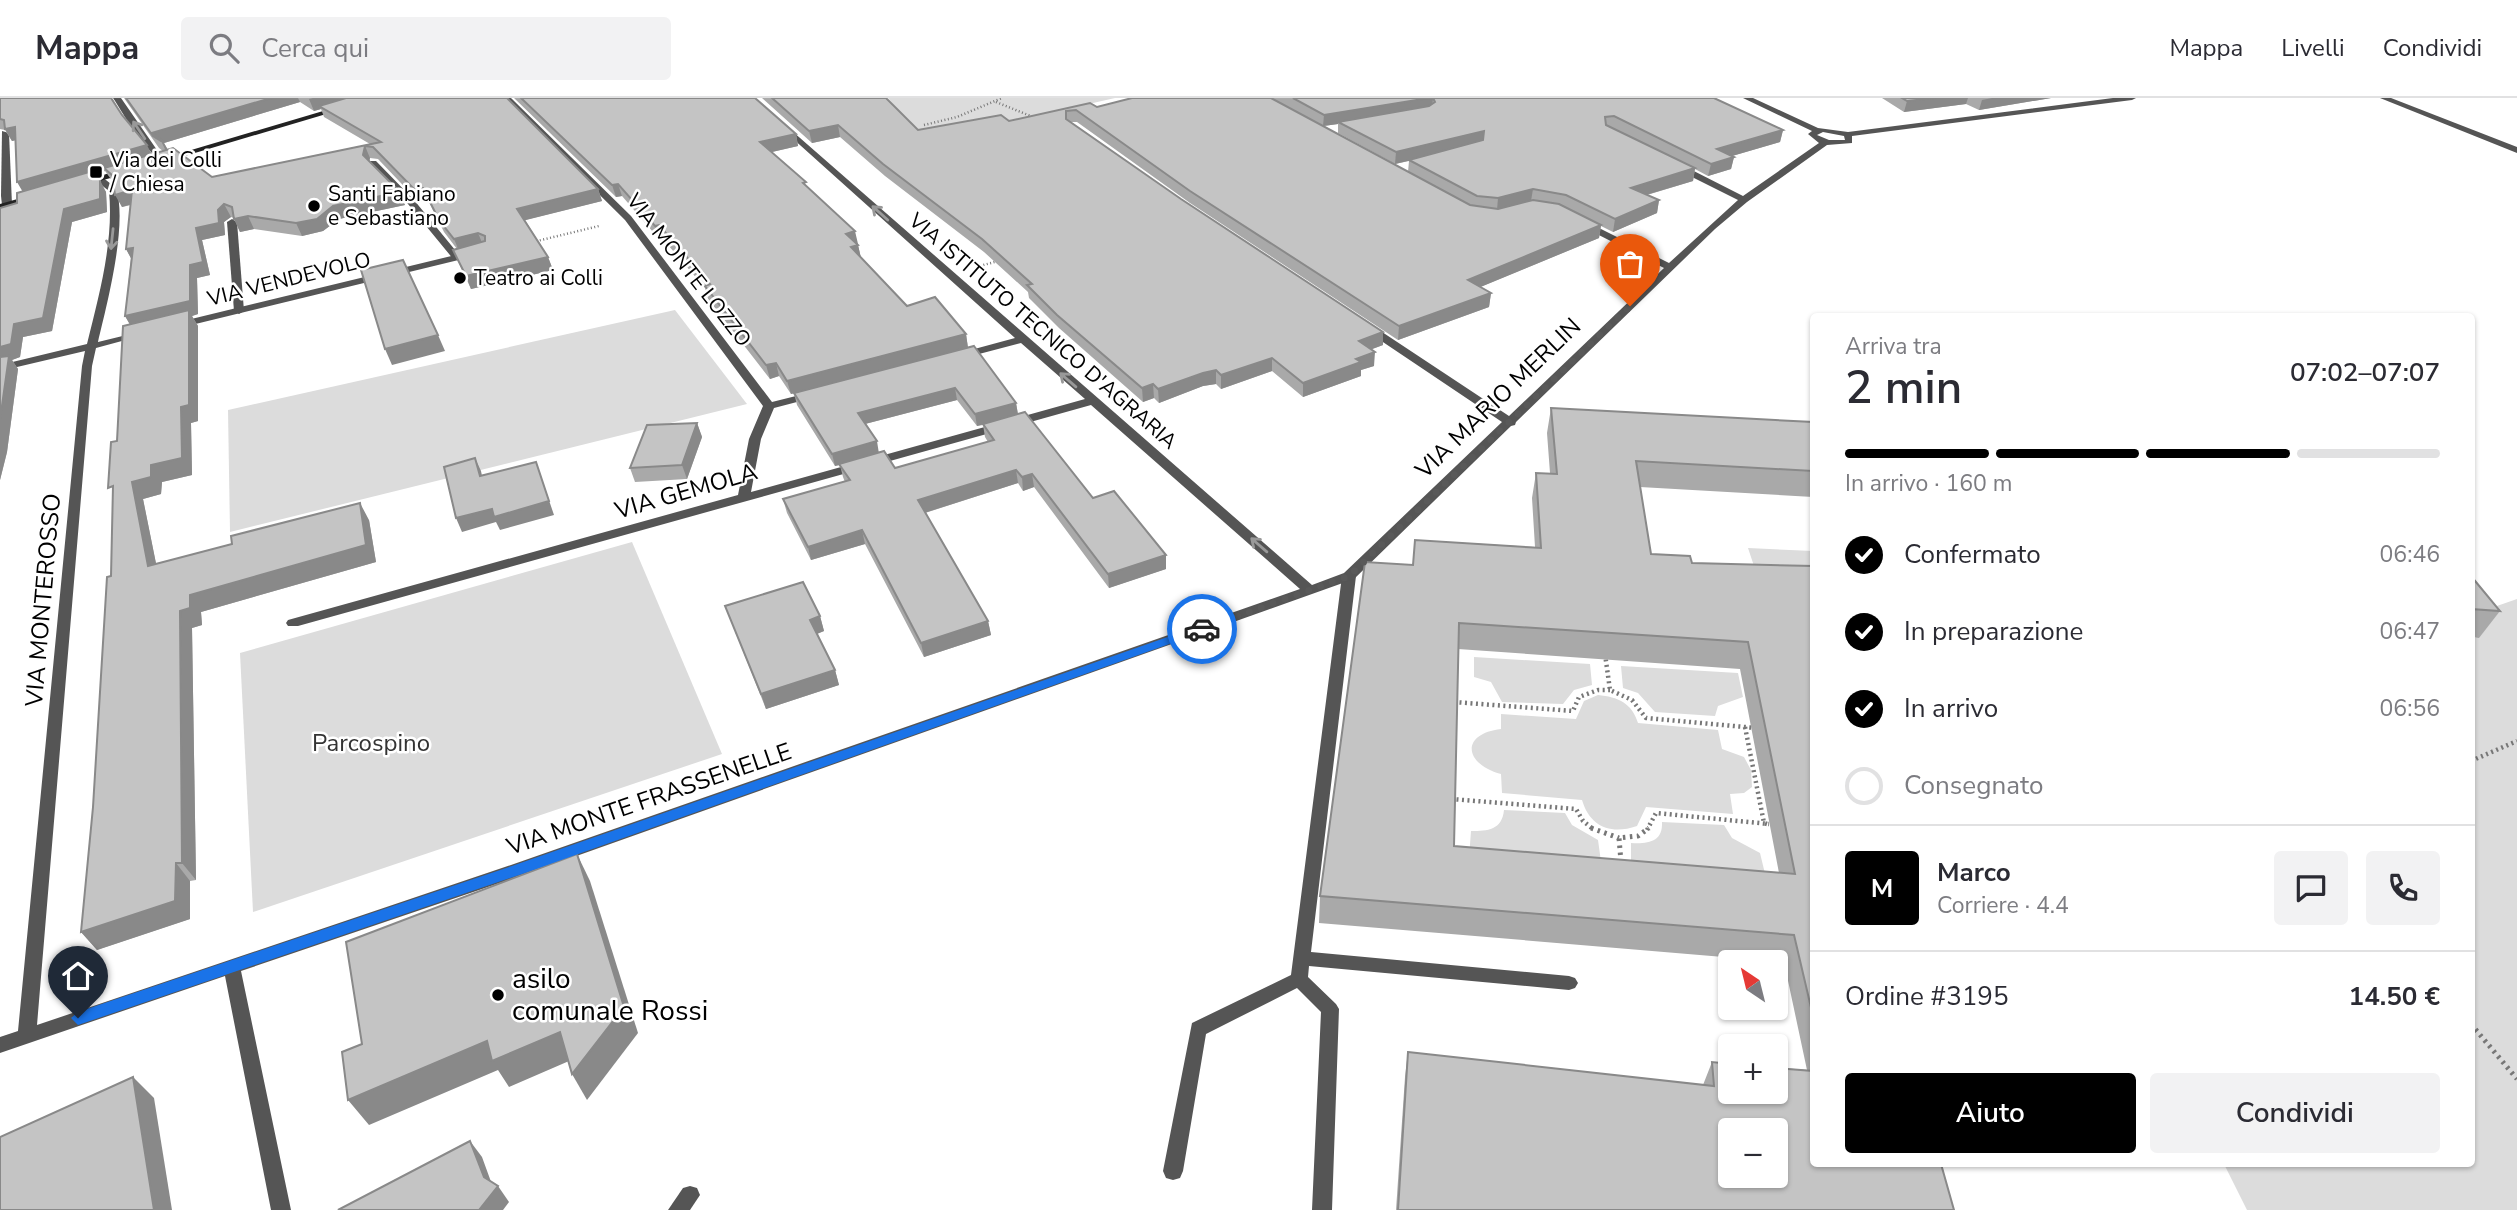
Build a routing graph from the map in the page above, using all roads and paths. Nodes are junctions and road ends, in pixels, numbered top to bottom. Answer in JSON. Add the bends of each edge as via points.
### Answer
{"nodes":[{"id":1,"x":117,"y":98,"type":"edge"},
{"id":2,"x":376,"y":98,"type":"edge"},
{"id":3,"x":506,"y":98,"type":"edge"},
{"id":4,"x":1747,"y":98,"type":"edge"},
{"id":5,"x":2132,"y":98,"type":"edge"},
{"id":6,"x":2384,"y":98,"type":"edge"},
{"id":7,"x":1001,"y":99,"type":"edge"},
{"id":8,"x":995,"y":102,"type":"junction"},
{"id":9,"x":774,"y":117,"type":"edge"},
{"id":10,"x":1037,"y":118,"type":"edge"},
{"id":11,"x":924,"y":125,"type":"dead end"},
{"id":12,"x":1816,"y":130,"type":"junction"},
{"id":13,"x":5,"y":133,"type":"edge"},
{"id":14,"x":1848,"y":134,"type":"junction"},
{"id":15,"x":1826,"y":142,"type":"junction"},
{"id":16,"x":2517,"y":150,"type":"edge"},
{"id":17,"x":165,"y":159,"type":"junction"},
{"id":18,"x":152,"y":163,"type":"edge"},
{"id":19,"x":373,"y":163,"type":"edge"},
{"id":20,"x":1670,"y":163,"type":"edge"},
{"id":21,"x":138,"y":167,"type":"edge"},
{"id":22,"x":98,"y":178,"type":"junction"},
{"id":23,"x":72,"y":186,"type":"edge"},
{"id":24,"x":46,"y":194,"type":"edge"},
{"id":25,"x":1744,"y":200,"type":"junction"},
{"id":26,"x":4,"y":206,"type":"edge"},
{"id":27,"x":628,"y":218,"type":"junction"},
{"id":28,"x":1572,"y":218,"type":"edge"},
{"id":29,"x":232,"y":222,"type":"edge"},
{"id":30,"x":484,"y":251,"type":"joint"},
{"id":31,"x":457,"y":258,"type":"junction"},
{"id":32,"x":1005,"y":259,"type":"edge"},
{"id":33,"x":1670,"y":267,"type":"junction"},
{"id":34,"x":949,"y":275,"type":"junction"},
{"id":35,"x":239,"y":311,"type":"junction"},
{"id":36,"x":1360,"y":322,"type":"edge"},
{"id":37,"x":172,"y":327,"type":"edge"},
{"id":38,"x":145,"y":334,"type":"edge"},
{"id":39,"x":1022,"y":340,"type":"junction"},
{"id":40,"x":92,"y":346,"type":"junction"},
{"id":41,"x":953,"y":358,"type":"edge"},
{"id":42,"x":0,"y":368,"type":"edge"},
{"id":43,"x":822,"y":392,"type":"edge"},
{"id":44,"x":1092,"y":401,"type":"junction"},
{"id":45,"x":769,"y":406,"type":"junction"},
{"id":46,"x":1511,"y":423,"type":"junction"},
{"id":47,"x":744,"y":496,"type":"junction"},
{"id":48,"x":1349,"y":576,"type":"junction"},
{"id":49,"x":1310,"y":590,"type":"junction"},
{"id":50,"x":293,"y":623,"type":"dead end"},
{"id":51,"x":1604,"y":648,"type":"edge"},
{"id":52,"x":1610,"y":690,"type":"junction"},
{"id":53,"x":1443,"y":701,"type":"edge"},
{"id":54,"x":1454,"y":702,"type":"junction"},
{"id":55,"x":1454,"y":716,"type":"edge"},
{"id":56,"x":1745,"y":727,"type":"junction"},
{"id":57,"x":1763,"y":728,"type":"edge"},
{"id":58,"x":2517,"y":741,"type":"edge"},
{"id":59,"x":2475,"y":759,"type":"edge"},
{"id":60,"x":1452,"y":785,"type":"edge"},
{"id":61,"x":1440,"y":798,"type":"edge"},
{"id":62,"x":1452,"y":799,"type":"junction"},
{"id":63,"x":1619,"y":838,"type":"junction"},
{"id":64,"x":1622,"y":875,"type":"edge"},
{"id":65,"x":1302,"y":958,"type":"junction"},
{"id":66,"x":232,"y":968,"type":"junction"},
{"id":67,"x":1299,"y":979,"type":"junction"},
{"id":68,"x":1569,"y":983,"type":"dead end"},
{"id":69,"x":2475,"y":1029,"type":"edge"},
{"id":70,"x":27,"y":1035,"type":"junction"},
{"id":71,"x":0,"y":1045,"type":"edge"},
{"id":72,"x":2517,"y":1079,"type":"edge"},
{"id":73,"x":1173,"y":1171,"type":"dead end"},
{"id":74,"x":281,"y":1210,"type":"edge"},
{"id":75,"x":1322,"y":1210,"type":"edge"}],
"edges":[{"from":17,"to":1,"type":"street","one_way":true,"via":[[154,152]]},
{"from":2,"to":17,"type":"main road"},
{"from":3,"to":27,"type":"street","name":"VIA MONTE LOZZO"},
{"from":4,"to":12,"type":"street"},
{"from":5,"to":14,"type":"street"},
{"from":6,"to":16,"type":"street"},
{"from":7,"to":8,"type":"path"},
{"from":8,"to":10,"type":"path"},
{"from":8,"to":11,"type":"path"},
{"from":34,"to":9,"type":"street","name":"VIA ISTITUTO TECNICO D'AGRARIA","one_way":true},
{"from":12,"to":14,"type":"street"},
{"from":12,"to":15,"type":"street","via":[[1814,136]]},
{"from":13,"to":26,"type":"street"},
{"from":14,"to":15,"type":"street","name":"VIA MARIO MERLIN","via":[[1851,137],[1843,143]]},
{"from":15,"to":25,"type":"street","name":"VIA MARIO MERLIN"},
{"from":17,"to":18,"type":"main road"},
{"from":19,"to":31,"type":"street"},
{"from":20,"to":25,"type":"street"},
{"from":21,"to":22,"type":"main road"},
{"from":22,"to":23,"type":"main road"},
{"from":22,"to":40,"type":"street","name":"VIA MONTEROSSO","one_way":true,"via":[[113,190],[115,208]]},
{"from":24,"to":26,"type":"main road"},
{"from":25,"to":33,"type":"street","name":"VIA MARIO MERLIN"},
{"from":27,"to":30,"type":"path"},
{"from":27,"to":45,"type":"street","name":"VIA MONTE LOZZO"},
{"from":28,"to":33,"type":"street"},
{"from":29,"to":35,"type":"street"},
{"from":30,"to":31,"type":"street","name":"VIA VENDEVOLO"},
{"from":31,"to":35,"type":"street","name":"VIA VENDEVOLO"},
{"from":32,"to":34,"type":"path"},
{"from":33,"to":46,"type":"street","name":"VIA MARIO MERLIN"},
{"from":34,"to":39,"type":"street","name":"VIA ISTITUTO TECNICO D'AGRARIA"},
{"from":35,"to":37,"type":"street","name":"VIA VENDEVOLO"},
{"from":36,"to":46,"type":"street"},
{"from":38,"to":40,"type":"street"},
{"from":39,"to":41,"type":"street"},
{"from":44,"to":39,"type":"street","name":"VIA ISTITUTO TECNICO D'AGRARIA","one_way":true},
{"from":40,"to":42,"type":"street"},
{"from":40,"to":70,"type":"street","name":"VIA MONTEROSSO"},
{"from":43,"to":45,"type":"street"},
{"from":44,"to":47,"type":"street","name":"VIA GEMOLA"},
{"from":49,"to":44,"type":"street","name":"VIA ISTITUTO TECNICO D'AGRARIA","one_way":true},
{"from":45,"to":47,"type":"street","via":[[754,439]]},
{"from":46,"to":48,"type":"street","name":"VIA MARIO MERLIN"},
{"from":47,"to":50,"type":"street","name":"VIA GEMOLA"},
{"from":48,"to":49,"type":"street","name":"VIA MARIO MERLIN"},
{"from":48,"to":65,"type":"street"},
{"from":49,"to":66,"type":"street","name":"VIA MONTE FRASSENELLE"},
{"from":51,"to":52,"type":"path"},
{"from":52,"to":54,"type":"path","via":[[1579,697],[1573,711]]},
{"from":52,"to":56,"type":"path","via":[[1635,702],[1646,718]]},
{"from":53,"to":54,"type":"path"},
{"from":54,"to":55,"type":"path"},
{"from":56,"to":57,"type":"path"},
{"from":56,"to":63,"type":"path","via":[[1769,824],[1656,813],[1650,829],[1632,839]]},
{"from":58,"to":59,"type":"path"},
{"from":60,"to":62,"type":"path"},
{"from":61,"to":62,"type":"path"},
{"from":62,"to":63,"type":"path","via":[[1576,809],[1591,829]]},
{"from":63,"to":64,"type":"path"},
{"from":65,"to":67,"type":"street"},
{"from":65,"to":68,"type":"street"},
{"from":66,"to":70,"type":"street","name":"VIA MONTE FRASSENELLE"},
{"from":66,"to":74,"type":"street"},
{"from":67,"to":73,"type":"street","via":[[1198,1029]]},
{"from":67,"to":75,"type":"street","via":[[1330,1009]]},
{"from":69,"to":72,"type":"path"},
{"from":70,"to":71,"type":"street","name":"VIA MONTE FRASSENELLE"}]}
